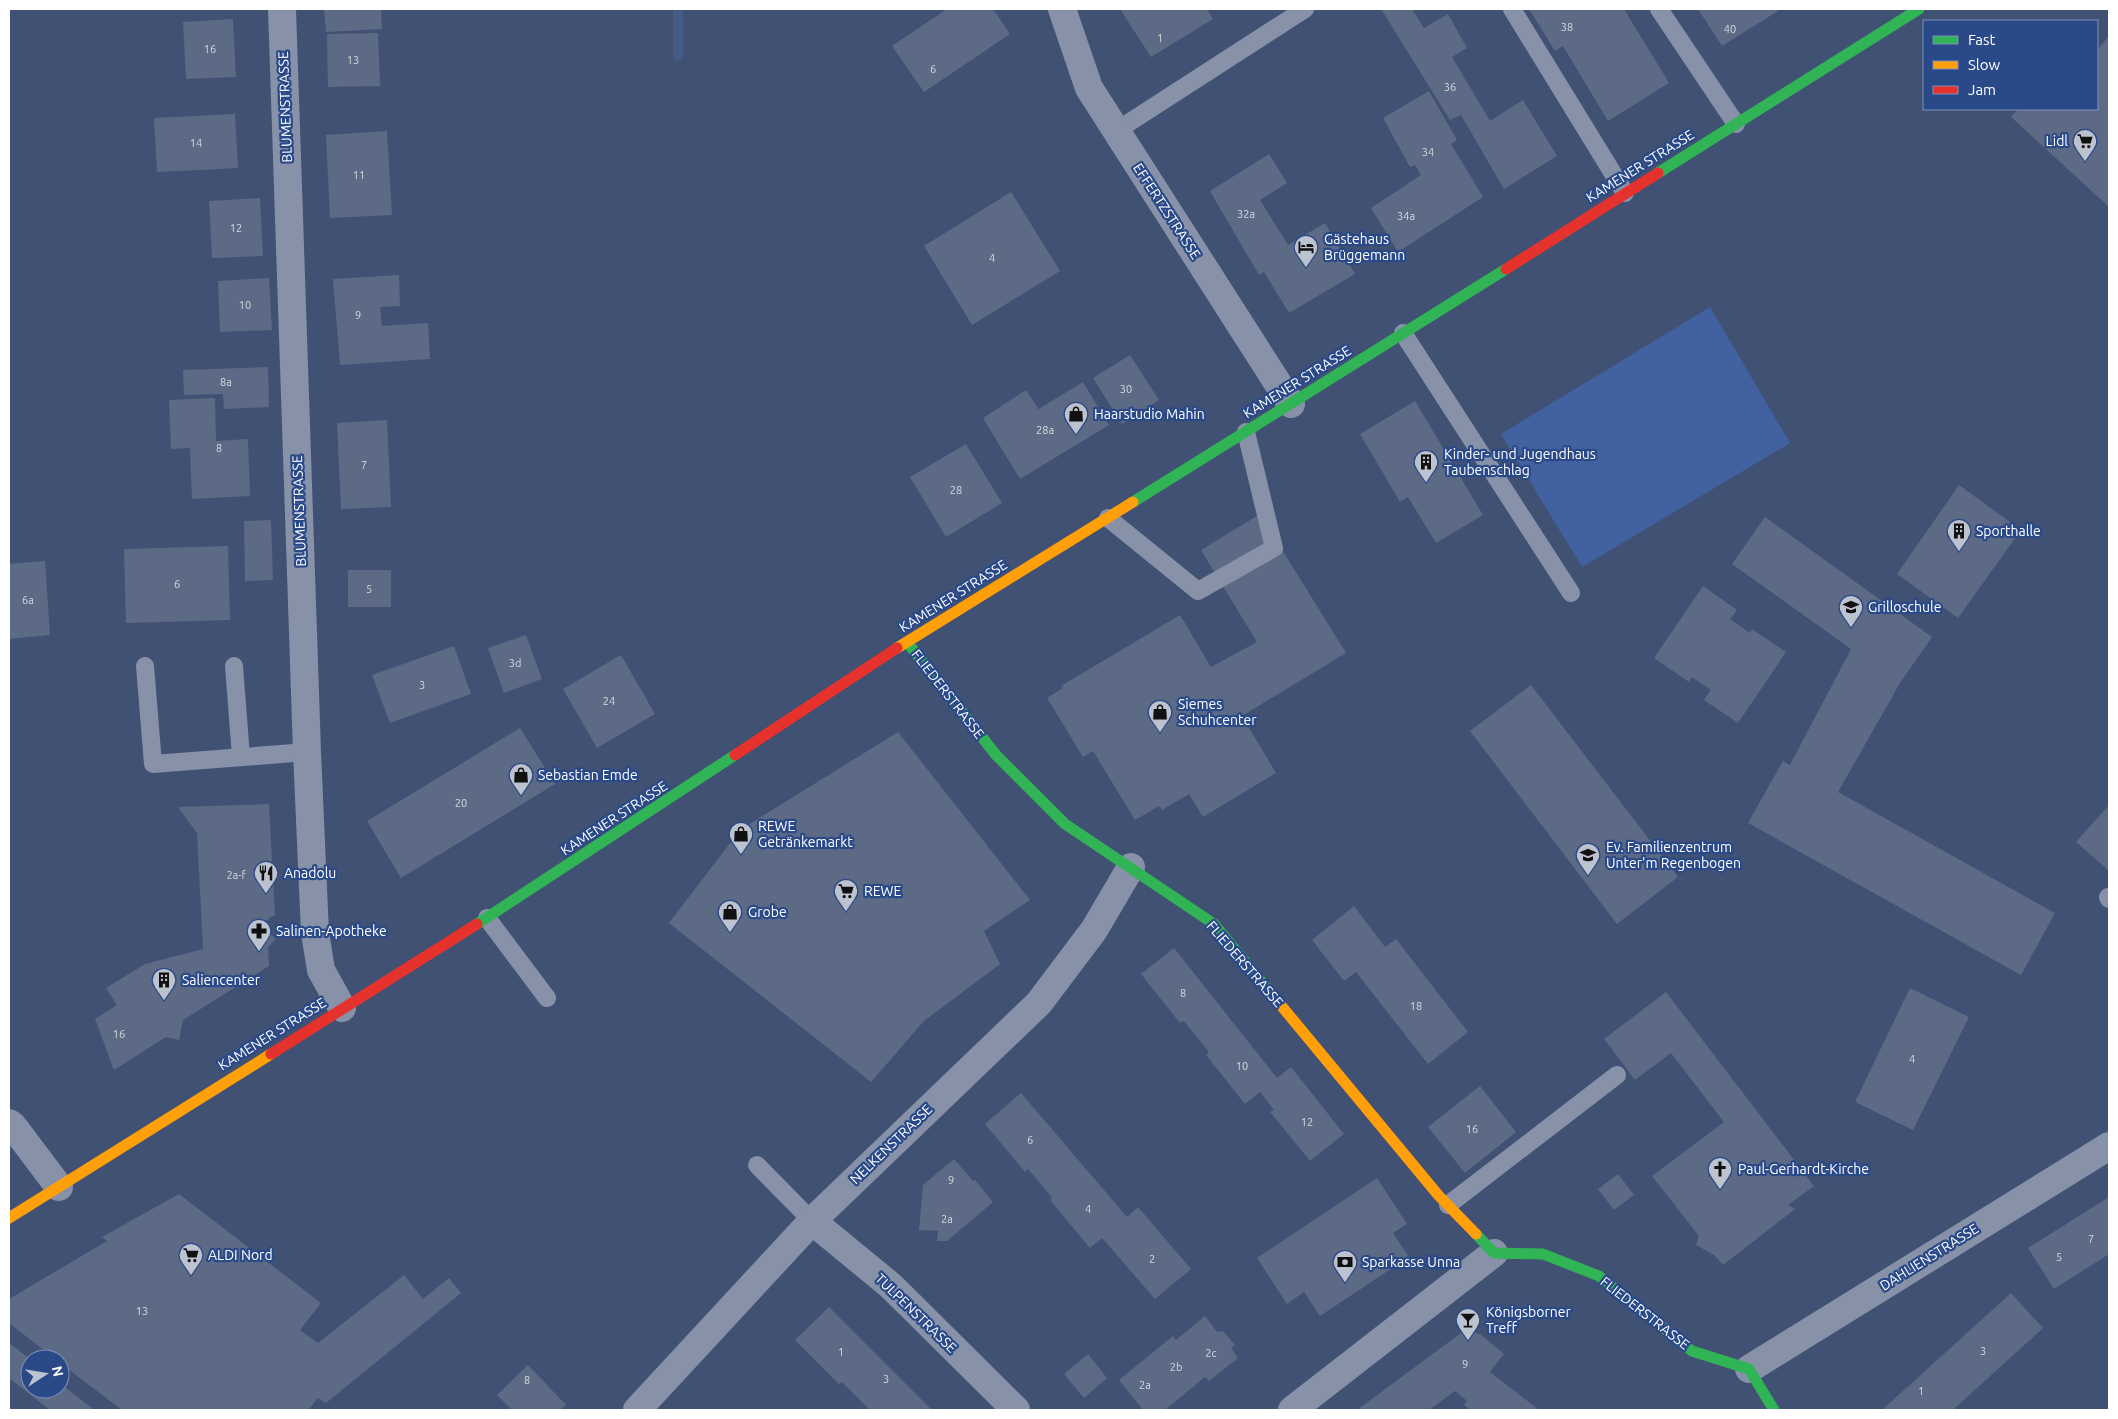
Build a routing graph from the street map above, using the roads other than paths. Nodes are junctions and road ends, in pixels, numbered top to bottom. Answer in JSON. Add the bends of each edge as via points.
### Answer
{"nodes":[{"id":1,"x":282,"y":9,"type":"edge"},
{"id":2,"x":1062,"y":9,"type":"edge"},
{"id":3,"x":1305,"y":9,"type":"edge"},
{"id":4,"x":1512,"y":9,"type":"edge"},
{"id":5,"x":1659,"y":9,"type":"edge"},
{"id":6,"x":1919,"y":9,"type":"edge"},
{"id":7,"x":1736,"y":124,"type":"junction"},
{"id":8,"x":1116,"y":131,"type":"junction"},
{"id":9,"x":1625,"y":193,"type":"junction"},
{"id":10,"x":1403,"y":334,"type":"junction"},
{"id":11,"x":1292,"y":404,"type":"junction"},
{"id":12,"x":1246,"y":432,"type":"junction"},
{"id":13,"x":1108,"y":518,"type":"junction"},
{"id":14,"x":1571,"y":593,"type":"dead end"},
{"id":15,"x":907,"y":642,"type":"junction"},
{"id":16,"x":145,"y":666,"type":"dead end"},
{"id":17,"x":234,"y":666,"type":"dead end"},
{"id":18,"x":307,"y":752,"type":"junction"},
{"id":19,"x":241,"y":757,"type":"junction"},
{"id":20,"x":1131,"y":867,"type":"junction"},
{"id":21,"x":487,"y":918,"type":"junction"},
{"id":22,"x":547,"y":998,"type":"dead end"},
{"id":23,"x":342,"y":1008,"type":"junction"},
{"id":24,"x":1617,"y":1075,"type":"dead end"},
{"id":25,"x":9,"y":1123,"type":"edge"},
{"id":26,"x":2109,"y":1146,"type":"edge"},
{"id":27,"x":757,"y":1165,"type":"dead end"},
{"id":28,"x":59,"y":1187,"type":"junction"},
{"id":29,"x":1448,"y":1205,"type":"junction"},
{"id":30,"x":9,"y":1218,"type":"edge"},
{"id":31,"x":812,"y":1221,"type":"junction"},
{"id":32,"x":1494,"y":1253,"type":"junction"},
{"id":33,"x":1749,"y":1369,"type":"junction"},
{"id":34,"x":637,"y":1410,"type":"edge"},
{"id":35,"x":1016,"y":1410,"type":"edge"},
{"id":36,"x":1292,"y":1410,"type":"edge"},
{"id":37,"x":1774,"y":1410,"type":"edge"}],
"edges":[{"from":1,"to":18,"type":"street","name":"BLUMENSTRASSE"},
{"from":2,"to":8,"type":"street","name":"EFFERTZSTRASSE","via":[[1088,88]]},
{"from":3,"to":8,"type":"lane"},
{"from":4,"to":9,"type":"lane"},
{"from":5,"to":7,"type":"lane"},
{"from":6,"to":7,"type":"main road","name":"KAMENER STRASSE"},
{"from":7,"to":9,"type":"main road","name":"KAMENER STRASSE"},
{"from":8,"to":11,"type":"street","name":"EFFERTZSTRASSE"},
{"from":9,"to":10,"type":"main road","name":"KAMENER STRASSE"},
{"from":10,"to":11,"type":"main road","name":"KAMENER STRASSE"},
{"from":10,"to":14,"type":"lane"},
{"from":11,"to":12,"type":"main road","name":"KAMENER STRASSE"},
{"from":12,"to":13,"type":"main road","name":"KAMENER STRASSE"},
{"from":12,"to":13,"type":"lane","via":[[1274,548],[1198,591]]},
{"from":13,"to":15,"type":"main road","name":"KAMENER STRASSE"},
{"from":15,"to":20,"type":"main road","name":"FLIEDERSTRASSE","via":[[996,755],[1065,824]]},
{"from":15,"to":21,"type":"main road","name":"KAMENER STRASSE"},
{"from":16,"to":19,"type":"lane","via":[[153,764]]},
{"from":17,"to":19,"type":"lane"},
{"from":18,"to":19,"type":"lane"},
{"from":18,"to":23,"type":"street","name":"BLUMENSTRASSE","via":[[315,932],[321,970]]},
{"from":20,"to":29,"type":"main road","name":"FLIEDERSTRASSE","via":[[1214,924]]},
{"from":20,"to":31,"type":"street","name":"NELKENSTRASSE","via":[[1094,930],[1039,1003]]},
{"from":21,"to":22,"type":"lane"},
{"from":21,"to":23,"type":"main road","name":"KAMENER STRASSE"},
{"from":23,"to":28,"type":"main road","name":"KAMENER STRASSE"},
{"from":24,"to":29,"type":"lane"},
{"from":25,"to":28,"type":"street"},
{"from":26,"to":33,"type":"street","name":"DAHLIENSTRASSE"},
{"from":27,"to":31,"type":"lane"},
{"from":28,"to":30,"type":"main road","name":"KAMENER STRASSE"},
{"from":29,"to":32,"type":"main road","name":"FLIEDERSTRASSE"},
{"from":31,"to":34,"type":"street","name":"NELKENSTRASSE"},
{"from":31,"to":35,"type":"street","name":"TULPENSTRASSE","via":[[891,1286]]},
{"from":32,"to":33,"type":"main road","name":"FLIEDERSTRASSE","via":[[1543,1254],[1599,1276],[1692,1351]]},
{"from":32,"to":36,"type":"street"},
{"from":33,"to":37,"type":"main road"}]}
